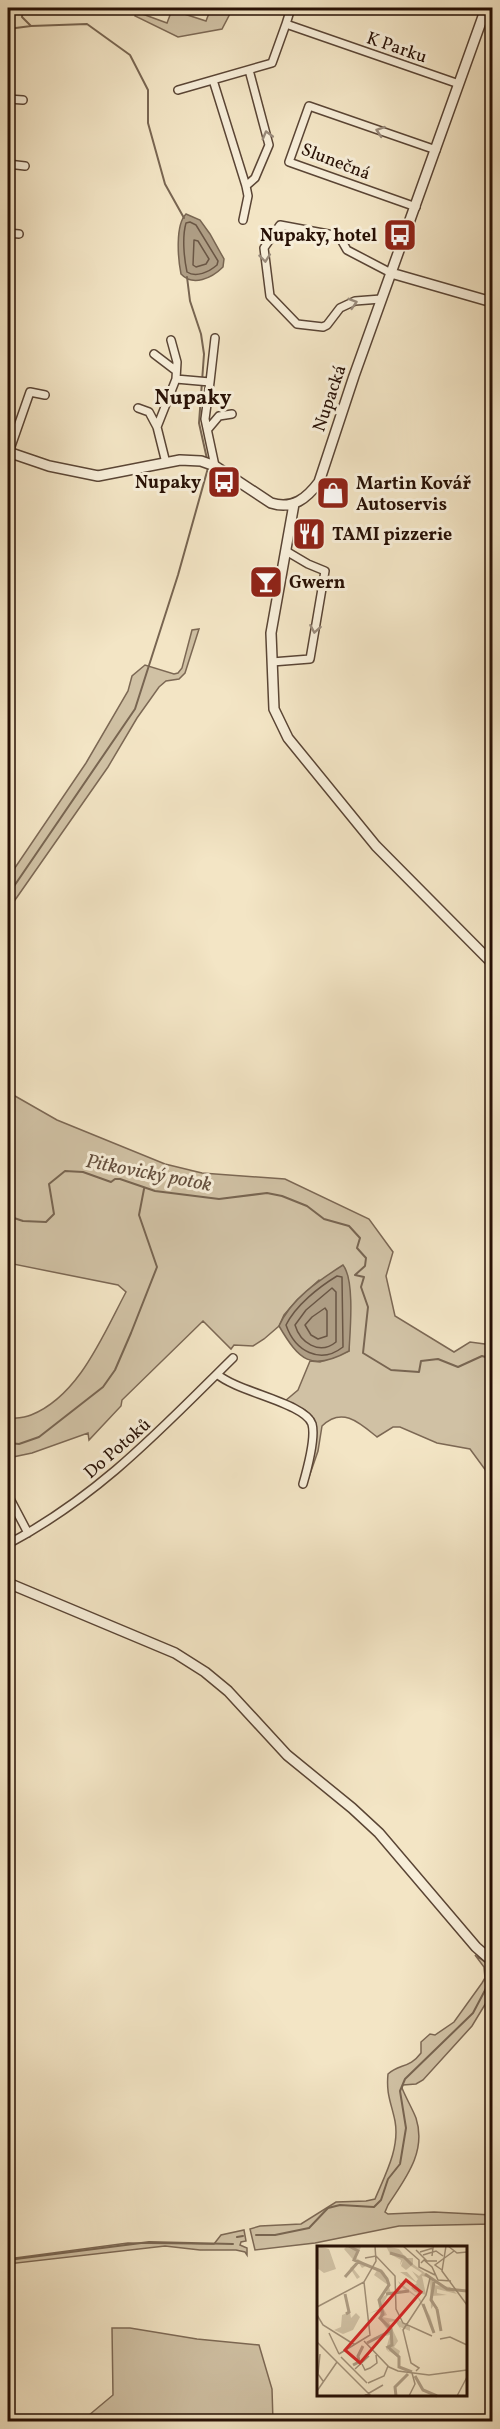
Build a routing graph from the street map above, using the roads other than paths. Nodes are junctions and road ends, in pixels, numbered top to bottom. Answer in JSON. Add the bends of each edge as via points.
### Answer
{"nodes":[{"id":1,"x":291,"y":8,"type":"edge"},
{"id":2,"x":486,"y":8,"type":"edge"},
{"id":3,"x":286,"y":24,"type":"junction"},
{"id":4,"x":249,"y":70,"type":"junction"},
{"id":5,"x":213,"y":80,"type":"junction"},
{"id":6,"x":459,"y":84,"type":"junction"},
{"id":7,"x":178,"y":90,"type":"dead end"},
{"id":8,"x":8,"y":99,"type":"edge"},
{"id":9,"x":23,"y":100,"type":"dead end"},
{"id":10,"x":436,"y":150,"type":"junction"},
{"id":11,"x":8,"y":164,"type":"edge"},
{"id":12,"x":25,"y":165,"type":"dead end"},
{"id":13,"x":246,"y":186,"type":"junction"},
{"id":14,"x":416,"y":207,"type":"junction"},
{"id":15,"x":243,"y":220,"type":"dead end"},
{"id":16,"x":8,"y":233,"type":"edge"},
{"id":17,"x":20,"y":234,"type":"dead end"},
{"id":18,"x":391,"y":273,"type":"junction"},
{"id":19,"x":381,"y":299,"type":"junction"},
{"id":20,"x":492,"y":302,"type":"edge"},
{"id":21,"x":215,"y":338,"type":"dead end"},
{"id":22,"x":171,"y":340,"type":"dead end"},
{"id":23,"x":154,"y":354,"type":"dead end"},
{"id":24,"x":175,"y":369,"type":"junction"},
{"id":25,"x":176,"y":379,"type":"junction"},
{"id":26,"x":208,"y":382,"type":"junction"},
{"id":27,"x":45,"y":395,"type":"dead end"},
{"id":28,"x":138,"y":408,"type":"dead end"},
{"id":29,"x":232,"y":414,"type":"dead end"},
{"id":30,"x":157,"y":427,"type":"junction"},
{"id":31,"x":207,"y":429,"type":"junction"},
{"id":32,"x":8,"y":452,"type":"edge"},
{"id":33,"x":166,"y":463,"type":"junction"},
{"id":34,"x":209,"y":464,"type":"junction"},
{"id":35,"x":294,"y":504,"type":"junction"},
{"id":36,"x":286,"y":551,"type":"junction"},
{"id":37,"x":272,"y":662,"type":"junction"},
{"id":38,"x":492,"y":963,"type":"edge"},
{"id":39,"x":233,"y":1358,"type":"dead end"},
{"id":40,"x":218,"y":1374,"type":"junction"},
{"id":41,"x":303,"y":1485,"type":"dead end"},
{"id":42,"x":8,"y":1495,"type":"edge"},
{"id":43,"x":28,"y":1533,"type":"junction"},
{"id":44,"x":8,"y":1544,"type":"edge"},
{"id":45,"x":8,"y":1583,"type":"edge"},
{"id":46,"x":492,"y":1961,"type":"edge"}],
"edges":[{"from":1,"to":3,"type":"street"},
{"from":2,"to":6,"type":"street","name":"Nupacká"},
{"from":3,"to":4,"type":"street","via":[[272,63]]},
{"from":3,"to":6,"type":"street","name":"K Parku"},
{"from":4,"to":5,"type":"street"},
{"from":13,"to":4,"type":"street","one_way":true,"via":[[255,178],[269,145]]},
{"from":5,"to":7,"type":"street"},
{"from":5,"to":13,"type":"street"},
{"from":6,"to":10,"type":"street","name":"Nupacká"},
{"from":8,"to":9,"type":"street"},
{"from":10,"to":14,"type":"street","name":"Nupacká"},
{"from":10,"to":14,"type":"street","name":"Slunečná","one_way":true,"via":[[309,106],[289,162]]},
{"from":11,"to":12,"type":"street"},
{"from":13,"to":15,"type":"street"},
{"from":14,"to":18,"type":"street","name":"Nupacká"},
{"from":16,"to":17,"type":"street"},
{"from":18,"to":19,"type":"street","name":"Nupacká"},
{"from":18,"to":19,"type":"street","one_way":true,"via":[[347,250],[339,236],[280,225],[264,248],[270,296],[297,324],[323,327],[348,304]]},
{"from":18,"to":20,"type":"street"},
{"from":19,"to":35,"type":"street","name":"Nupacká","via":[[319,482],[309,496]]},
{"from":21,"to":26,"type":"street"},
{"from":22,"to":24,"type":"street"},
{"from":23,"to":24,"type":"street"},
{"from":24,"to":25,"type":"street"},
{"from":25,"to":26,"type":"street"},
{"from":25,"to":30,"type":"street"},
{"from":26,"to":31,"type":"street"},
{"from":27,"to":32,"type":"street","via":[[30,392]]},
{"from":28,"to":30,"type":"street","via":[[149,412]]},
{"from":29,"to":31,"type":"street","via":[[219,416]]},
{"from":30,"to":33,"type":"street"},
{"from":31,"to":34,"type":"street"},
{"from":32,"to":33,"type":"street","via":[[98,476]]},
{"from":33,"to":34,"type":"street","via":[[180,460]]},
{"from":34,"to":35,"type":"street","via":[[271,503]]},
{"from":35,"to":36,"type":"street"},
{"from":36,"to":37,"type":"street","via":[[271,633]]},
{"from":36,"to":37,"type":"street","one_way":true,"via":[[325,571],[310,659]]},
{"from":37,"to":38,"type":"street","via":[[274,709],[288,738],[376,846]]},
{"from":39,"to":40,"type":"street","name":"Do Potoků"},
{"from":40,"to":41,"type":"street","via":[[228,1382],[295,1409],[310,1420],[313,1426]]},
{"from":40,"to":43,"type":"street","name":"Do Potoků","via":[[104,1482]]},
{"from":42,"to":43,"type":"street"},
{"from":43,"to":44,"type":"street","name":"Do Potoků"},
{"from":45,"to":46,"type":"street","via":[[175,1653],[205,1672],[228,1691],[287,1755],[379,1833]]}]}
